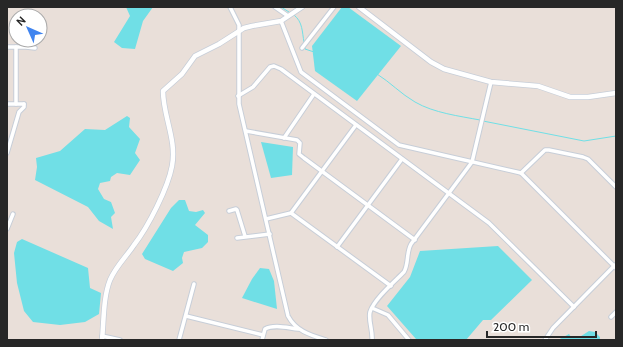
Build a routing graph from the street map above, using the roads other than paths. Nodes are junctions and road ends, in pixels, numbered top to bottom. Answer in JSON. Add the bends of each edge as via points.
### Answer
{"nodes":[{"id":1,"x":230,"y":7,"type":"edge"},
{"id":2,"x":275,"y":7,"type":"edge"},
{"id":3,"x":302,"y":7,"type":"edge"},
{"id":4,"x":334,"y":7,"type":"edge"},
{"id":5,"x":359,"y":7,"type":"edge"},
{"id":6,"x":288,"y":16,"type":"junction"},
{"id":7,"x":281,"y":21,"type":"junction"},
{"id":8,"x":239,"y":31,"type":"junction"},
{"id":9,"x":16,"y":48,"type":"edge"},
{"id":10,"x":302,"y":48,"type":"dead end"},
{"id":11,"x":491,"y":82,"type":"junction"},
{"id":12,"x":616,"y":93,"type":"edge"},
{"id":13,"x":314,"y":94,"type":"junction"},
{"id":14,"x":238,"y":96,"type":"junction"},
{"id":15,"x":7,"y":104,"type":"edge"},
{"id":16,"x":16,"y":104,"type":"junction"},
{"id":17,"x":356,"y":125,"type":"junction"},
{"id":18,"x":246,"y":131,"type":"junction"},
{"id":19,"x":284,"y":138,"type":"junction"},
{"id":20,"x":7,"y":153,"type":"edge"},
{"id":21,"x":402,"y":159,"type":"junction"},
{"id":22,"x":472,"y":162,"type":"junction"},
{"id":23,"x":321,"y":171,"type":"junction"},
{"id":24,"x":521,"y":173,"type":"junction"},
{"id":25,"x":616,"y":186,"type":"edge"},
{"id":26,"x":449,"y":194,"type":"junction"},
{"id":27,"x":368,"y":205,"type":"junction"},
{"id":28,"x":228,"y":211,"type":"dead end"},
{"id":29,"x":291,"y":213,"type":"junction"},
{"id":30,"x":13,"y":214,"type":"dead end"},
{"id":31,"x":266,"y":219,"type":"junction"},
{"id":32,"x":7,"y":230,"type":"edge"},
{"id":33,"x":270,"y":234,"type":"junction"},
{"id":34,"x":245,"y":236,"type":"junction"},
{"id":35,"x":237,"y":238,"type":"dead end"},
{"id":36,"x":415,"y":240,"type":"junction"},
{"id":37,"x":337,"y":247,"type":"junction"},
{"id":38,"x":615,"y":266,"type":"edge"},
{"id":39,"x":194,"y":284,"type":"dead end"},
{"id":40,"x":390,"y":286,"type":"junction"},
{"id":41,"x":574,"y":307,"type":"junction"},
{"id":42,"x":372,"y":308,"type":"junction"},
{"id":43,"x":616,"y":312,"type":"edge"},
{"id":44,"x":186,"y":316,"type":"junction"},
{"id":45,"x":611,"y":317,"type":"dead end"},
{"id":46,"x":299,"y":329,"type":"junction"},
{"id":47,"x":263,"y":335,"type":"junction"},
{"id":48,"x":102,"y":338,"type":"edge"},
{"id":49,"x":120,"y":340,"type":"edge"},
{"id":50,"x":180,"y":340,"type":"edge"},
{"id":51,"x":262,"y":340,"type":"edge"},
{"id":52,"x":326,"y":340,"type":"edge"},
{"id":53,"x":372,"y":340,"type":"edge"},
{"id":54,"x":409,"y":340,"type":"edge"},
{"id":55,"x":545,"y":340,"type":"edge"}],
"edges":[{"from":1,"to":8,"type":"street"},
{"from":2,"to":6,"type":"street"},
{"from":3,"to":6,"type":"street"},
{"from":4,"to":10,"type":"street"},
{"from":5,"to":11,"type":"street","via":[[438,66]]},
{"from":6,"to":7,"type":"street"},
{"from":7,"to":8,"type":"street"},
{"from":7,"to":22,"type":"street","via":[[301,72],[338,100],[399,145]]},
{"from":8,"to":14,"type":"street"},
{"from":8,"to":48,"type":"street","via":[[195,56],[182,74],[163,91],[173,145],[172,165],[169,177],[141,236],[114,271],[106,294]]},
{"from":9,"to":16,"type":"street"},
{"from":11,"to":12,"type":"street","via":[[538,86],[579,98]]},
{"from":11,"to":22,"type":"street"},
{"from":13,"to":14,"type":"street","via":[[281,69],[272,66],[253,87]]},
{"from":13,"to":17,"type":"street"},
{"from":13,"to":19,"type":"street"},
{"from":14,"to":18,"type":"street"},
{"from":15,"to":16,"type":"street"},
{"from":16,"to":20,"type":"street","via":[[24,104],[24,107],[19,112]]},
{"from":17,"to":21,"type":"street"},
{"from":17,"to":23,"type":"street"},
{"from":18,"to":19,"type":"street"},
{"from":18,"to":31,"type":"street"},
{"from":19,"to":23,"type":"street","via":[[297,140],[300,143],[300,156]]},
{"from":21,"to":26,"type":"street"},
{"from":21,"to":27,"type":"street"},
{"from":22,"to":24,"type":"street"},
{"from":22,"to":26,"type":"street"},
{"from":23,"to":27,"type":"street"},
{"from":23,"to":29,"type":"street"},
{"from":24,"to":25,"type":"street","via":[[545,150],[549,150],[588,159]]},
{"from":24,"to":38,"type":"street"},
{"from":26,"to":36,"type":"street"},
{"from":26,"to":41,"type":"street","via":[[489,223]]},
{"from":27,"to":36,"type":"street"},
{"from":27,"to":37,"type":"street"},
{"from":28,"to":34,"type":"street","via":[[237,210]]},
{"from":29,"to":31,"type":"street"},
{"from":29,"to":37,"type":"street"},
{"from":30,"to":32,"type":"street"},
{"from":31,"to":33,"type":"street"},
{"from":33,"to":34,"type":"street"},
{"from":33,"to":46,"type":"street","via":[[288,316]]},
{"from":34,"to":35,"type":"street"},
{"from":36,"to":40,"type":"street","via":[[409,249],[404,272]]},
{"from":37,"to":40,"type":"street"},
{"from":38,"to":41,"type":"street"},
{"from":39,"to":44,"type":"street"},
{"from":40,"to":42,"type":"street"},
{"from":41,"to":55,"type":"street"},
{"from":42,"to":53,"type":"street"},
{"from":42,"to":54,"type":"street","via":[[388,315]]},
{"from":43,"to":45,"type":"street"},
{"from":44,"to":47,"type":"street"},
{"from":44,"to":50,"type":"street"},
{"from":46,"to":47,"type":"street","via":[[267,328]]},
{"from":46,"to":52,"type":"street"},
{"from":47,"to":51,"type":"street"},
{"from":48,"to":49,"type":"street"}]}
